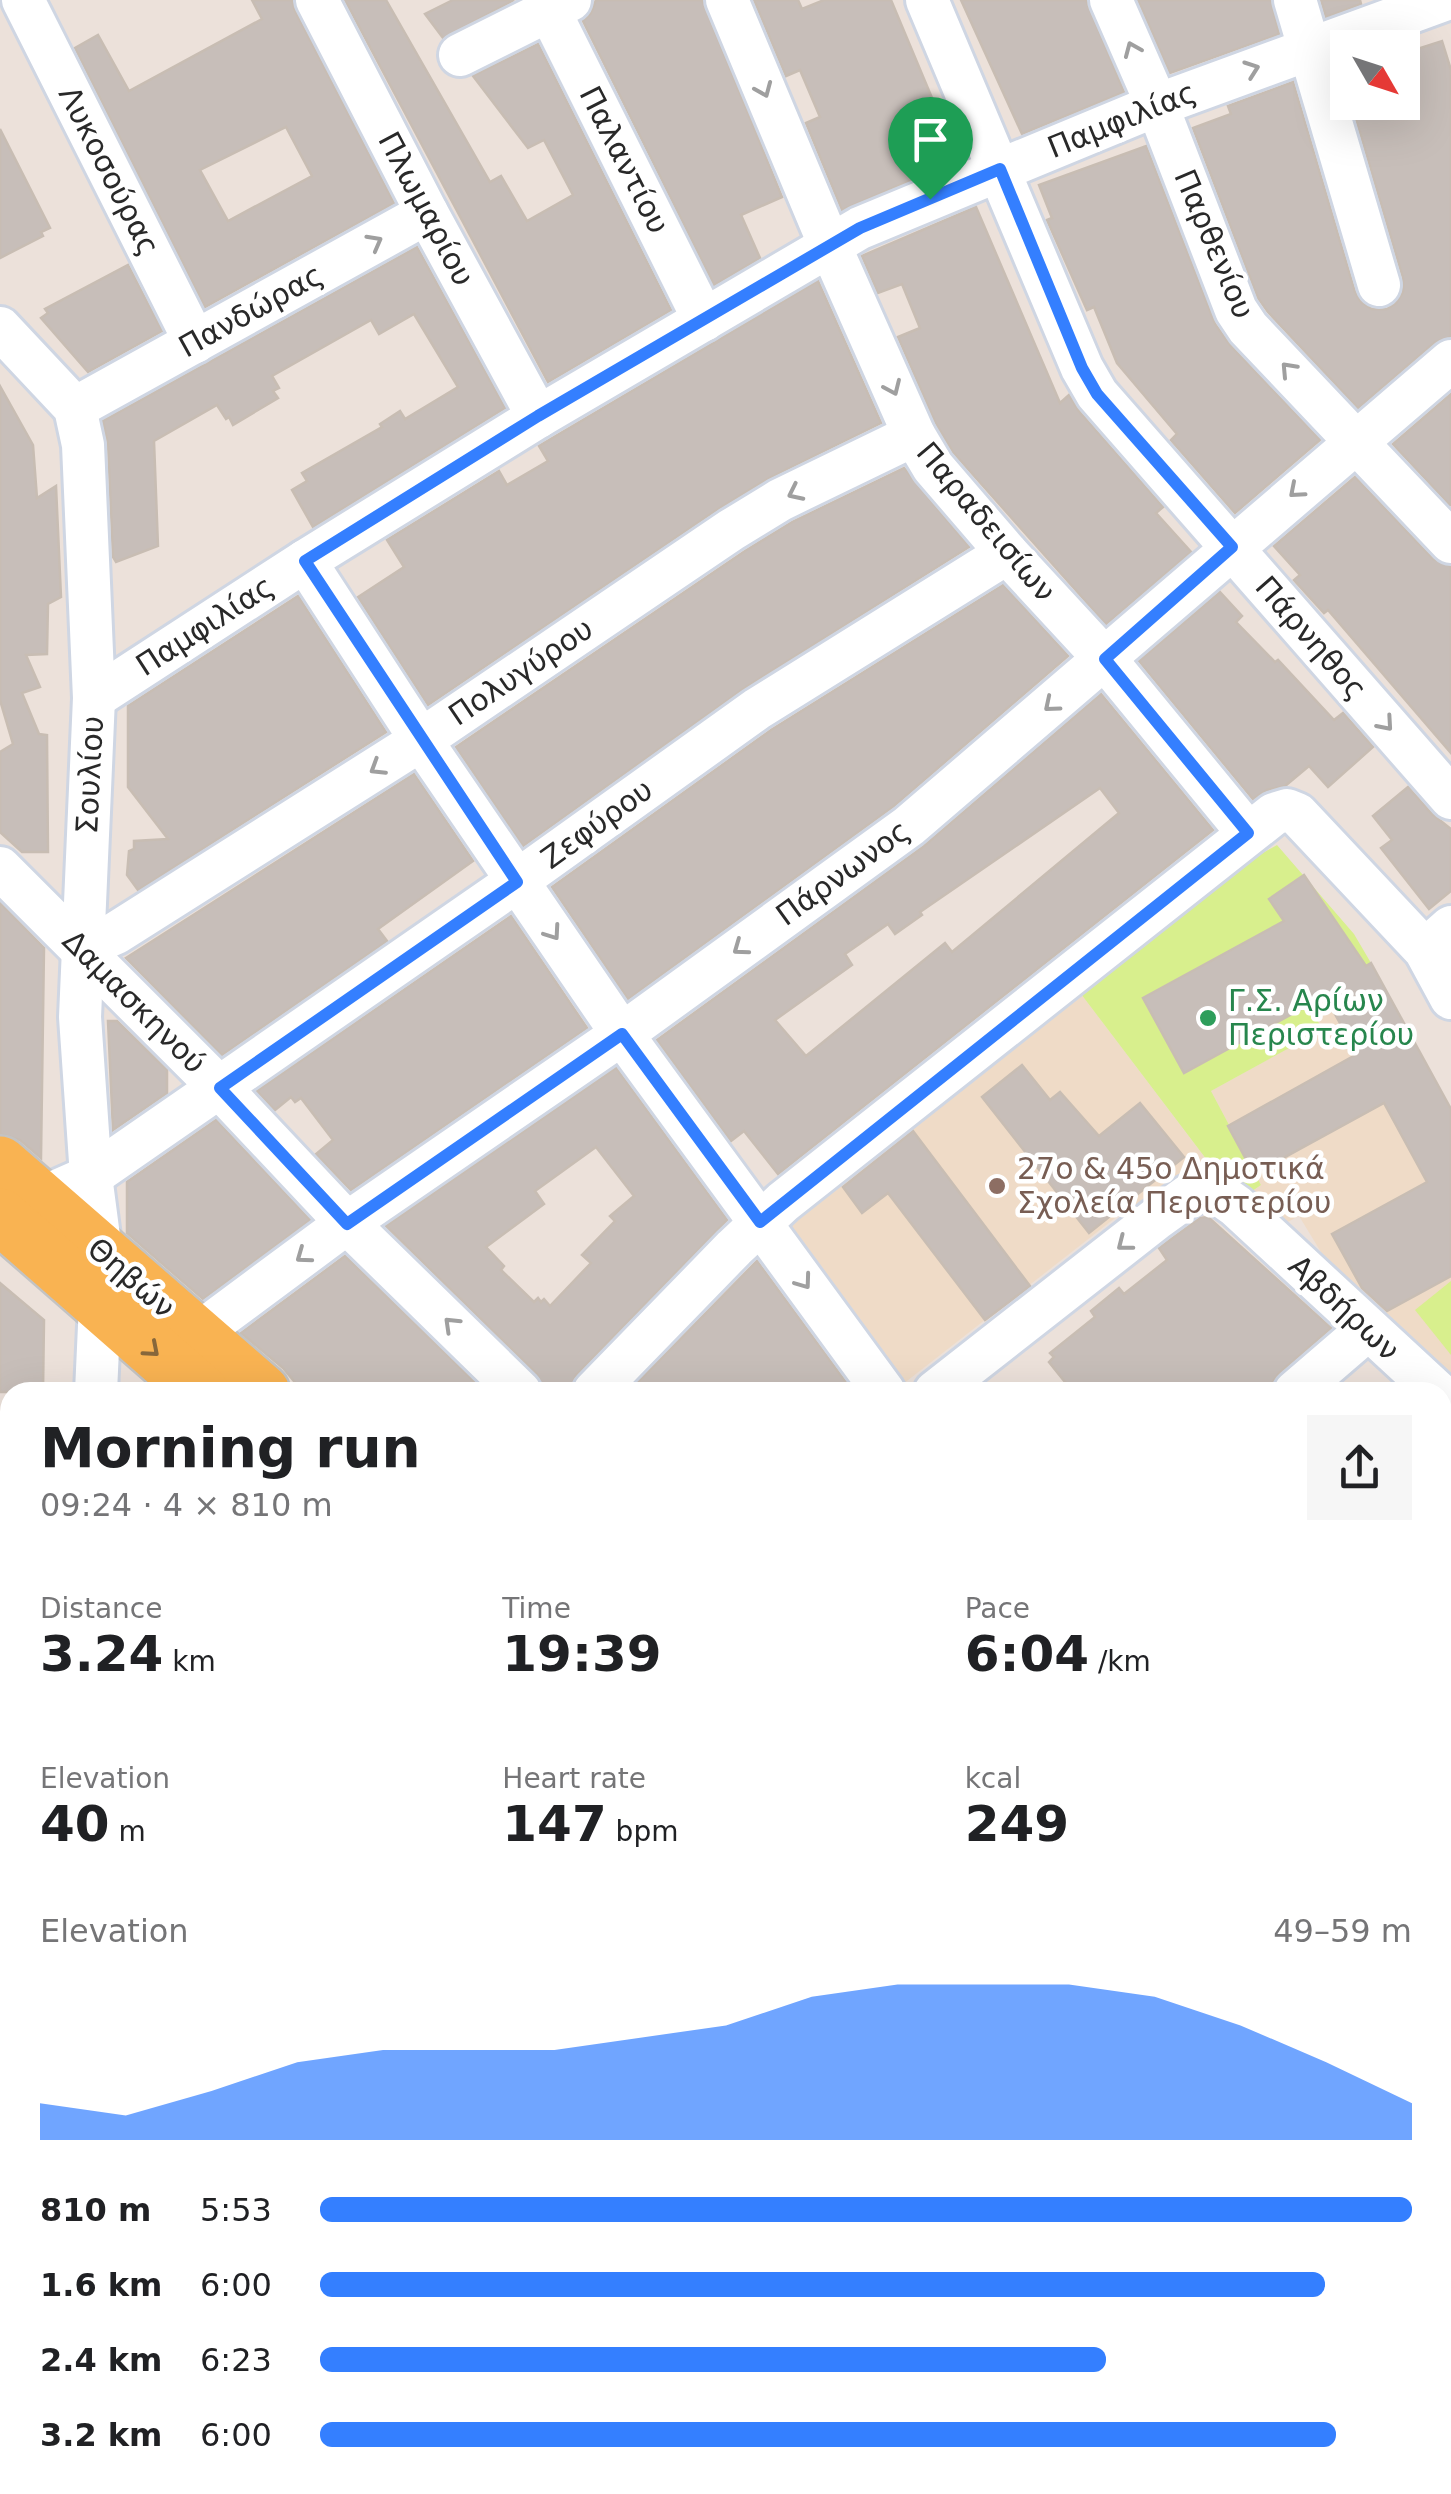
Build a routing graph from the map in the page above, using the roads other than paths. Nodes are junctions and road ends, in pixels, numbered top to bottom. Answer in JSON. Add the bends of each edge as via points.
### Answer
{"nodes":[{"id":1,"x":23,"y":0,"type":"edge"},
{"id":2,"x":317,"y":0,"type":"edge"},
{"id":3,"x":727,"y":0,"type":"edge"},
{"id":4,"x":928,"y":0,"type":"edge"},
{"id":5,"x":1111,"y":0,"type":"edge"},
{"id":6,"x":1295,"y":0,"type":"edge"},
{"id":7,"x":1445,"y":0,"type":"edge"},
{"id":8,"x":554,"y":4,"type":"edge"},
{"id":9,"x":1451,"y":16,"type":"edge"},
{"id":10,"x":1312,"y":47,"type":"junction"},
{"id":11,"x":460,"y":55,"type":"dead end"},
{"id":12,"x":1156,"y":105,"type":"junction"},
{"id":13,"x":1000,"y":169,"type":"junction"},
{"id":14,"x":427,"y":212,"type":"junction"},
{"id":15,"x":830,"y":246,"type":"junction"},
{"id":16,"x":1378,"y":284,"type":"dead end"},
{"id":17,"x":704,"y":320,"type":"junction"},
{"id":18,"x":0,"y":328,"type":"edge"},
{"id":19,"x":194,"y":342,"type":"junction"},
{"id":20,"x":1451,"y":361,"type":"edge"},
{"id":21,"x":75,"y":408,"type":"junction"},
{"id":22,"x":538,"y":416,"type":"junction"},
{"id":23,"x":914,"y":435,"type":"junction"},
{"id":24,"x":1355,"y":440,"type":"junction"},
{"id":25,"x":1451,"y":542,"type":"edge"},
{"id":26,"x":1232,"y":547,"type":"junction"},
{"id":27,"x":1007,"y":554,"type":"junction"},
{"id":28,"x":305,"y":561,"type":"junction"},
{"id":29,"x":1105,"y":659,"type":"junction"},
{"id":30,"x":94,"y":698,"type":"junction"},
{"id":31,"x":421,"y":740,"type":"junction"},
{"id":32,"x":1451,"y":798,"type":"edge"},
{"id":33,"x":1248,"y":833,"type":"junction"},
{"id":34,"x":0,"y":868,"type":"edge"},
{"id":35,"x":517,"y":882,"type":"junction"},
{"id":36,"x":1438,"y":938,"type":"edge"},
{"id":37,"x":82,"y":948,"type":"junction"},
{"id":38,"x":1451,"y":998,"type":"edge"},
{"id":39,"x":622,"y":1034,"type":"junction"},
{"id":40,"x":220,"y":1088,"type":"junction"},
{"id":41,"x":92,"y":1176,"type":"junction"},
{"id":42,"x":13,"y":1193,"type":"edge"},
{"id":43,"x":760,"y":1222,"type":"junction"},
{"id":44,"x":347,"y":1224,"type":"junction"},
{"id":45,"x":100,"y":1278,"type":"junction"},
{"id":46,"x":1368,"y":1330,"type":"junction"},
{"id":47,"x":196,"y":1334,"type":"junction"},
{"id":48,"x":96,"y":1382,"type":"edge"},
{"id":49,"x":192,"y":1382,"type":"edge"},
{"id":50,"x":251,"y":1382,"type":"edge"},
{"id":51,"x":510,"y":1382,"type":"edge"},
{"id":52,"x":604,"y":1382,"type":"edge"},
{"id":53,"x":877,"y":1382,"type":"edge"},
{"id":54,"x":947,"y":1382,"type":"edge"},
{"id":55,"x":1307,"y":1382,"type":"edge"},
{"id":56,"x":1426,"y":1382,"type":"edge"}],
"edges":[{"from":1,"to":19,"type":"street","name":"Λυκοσούρας"},
{"from":2,"to":14,"type":"street","name":"Πλωμαρίου"},
{"from":3,"to":15,"type":"street","name":"Παραδεισίων","one_way":true},
{"from":4,"to":13,"type":"street","name":"Πάρνηθος"},
{"from":12,"to":5,"type":"street","name":"Παρθενίου","one_way":true},
{"from":6,"to":10,"type":"street"},
{"from":7,"to":9,"type":"street"},
{"from":7,"to":10,"type":"street","name":"Παμφιλίας"},
{"from":8,"to":11,"type":"street"},
{"from":8,"to":17,"type":"street","name":"Παλαντίου"},
{"from":12,"to":10,"type":"street","name":"Παμφιλίας","one_way":true},
{"from":10,"to":16,"type":"street"},
{"from":12,"to":13,"type":"street","name":"Παμφιλίας"},
{"from":24,"to":12,"type":"street","name":"Παρθενίου","one_way":true,"via":[[1236,310]]},
{"from":13,"to":15,"type":"street","name":"Παμφιλίας"},
{"from":13,"to":26,"type":"street","name":"Πάρνηθος","via":[[1097,394]]},
{"from":19,"to":14,"type":"street","name":"Πανδώρας","one_way":true},
{"from":14,"to":22,"type":"street","name":"Πλωμαρίου"},
{"from":15,"to":17,"type":"street","name":"Παμφιλίας"},
{"from":15,"to":23,"type":"street","name":"Παραδεισίων","one_way":true},
{"from":17,"to":22,"type":"street","name":"Παμφιλίας"},
{"from":18,"to":21,"type":"street"},
{"from":19,"to":21,"type":"street","name":"Πανδώρας"},
{"from":20,"to":24,"type":"street","name":"Πάρνωνος"},
{"from":21,"to":30,"type":"street","name":"Σουλίου","via":[[83,445]]},
{"from":22,"to":28,"type":"street","name":"Παμφιλίας"},
{"from":23,"to":27,"type":"street","name":"Παραδεισίων"},
{"from":23,"to":31,"type":"street","name":"Πολυγύρου","one_way":true,"via":[[731,530]]},
{"from":24,"to":25,"type":"street","name":"Παρθενίου"},
{"from":24,"to":26,"type":"street","name":"Πάρνωνος","one_way":true},
{"from":26,"to":29,"type":"street","name":"Πάρνωνος"},
{"from":26,"to":32,"type":"street","name":"Πάρνηθος","one_way":true},
{"from":27,"to":29,"type":"street","name":"Παραδεισίων"},
{"from":27,"to":35,"type":"street","name":"Ζεφύρου","via":[[757,709]]},
{"from":28,"to":30,"type":"street","name":"Παμφιλίας"},
{"from":28,"to":31,"type":"street"},
{"from":29,"to":33,"type":"street","name":"Παραδεισίων"},
{"from":29,"to":39,"type":"street","name":"Πάρνωνος","one_way":true,"via":[[909,826]]},
{"from":30,"to":37,"type":"street","name":"Σουλίου"},
{"from":31,"to":35,"type":"street"},
{"from":31,"to":37,"type":"street","name":"Πολυγύρου","one_way":true},
{"from":33,"to":36,"type":"street","via":[[1274,814],[1297,814]]},
{"from":33,"to":43,"type":"street"},
{"from":34,"to":37,"type":"street","name":"Δαμασκηνού"},
{"from":35,"to":39,"type":"street","one_way":true},
{"from":35,"to":40,"type":"street","name":"Ζεφύρου"},
{"from":36,"to":38,"type":"street"},
{"from":37,"to":40,"type":"street","name":"Δαμασκηνού"},
{"from":37,"to":41,"type":"street","name":"Σουλίου","via":[[80,1017]]},
{"from":39,"to":43,"type":"street"},
{"from":39,"to":44,"type":"street","name":"Πάρνωνος"},
{"from":40,"to":41,"type":"street","name":"Ζεφύρου"},
{"from":40,"to":44,"type":"street","name":"Δαμασκηνού"},
{"from":41,"to":42,"type":"street","name":"Ζεφύρου"},
{"from":41,"to":45,"type":"street","name":"Σουλίου"},
{"from":42,"to":45,"type":"main road","name":"Θηβών"},
{"from":43,"to":52,"type":"street"},
{"from":43,"to":53,"type":"street","one_way":true},
{"from":44,"to":47,"type":"street","name":"Πάρνωνος","one_way":true},
{"from":51,"to":44,"type":"street","name":"Δαμασκηνού","one_way":true},
{"from":45,"to":47,"type":"main road","name":"Θηβών"},
{"from":45,"to":48,"type":"street","name":"Σουλίου"},
{"from":45,"to":49,"type":"main road","name":"Θηβών","one_way":true},
{"from":46,"to":54,"type":"street","name":"Αβδήρων","one_way":true,"via":[[1236,1206],[1204,1190],[1156,1219]]},
{"from":46,"to":55,"type":"street"},
{"from":46,"to":56,"type":"street","name":"Αβδήρων"},
{"from":47,"to":50,"type":"main road","name":"Θηβών"}]}
